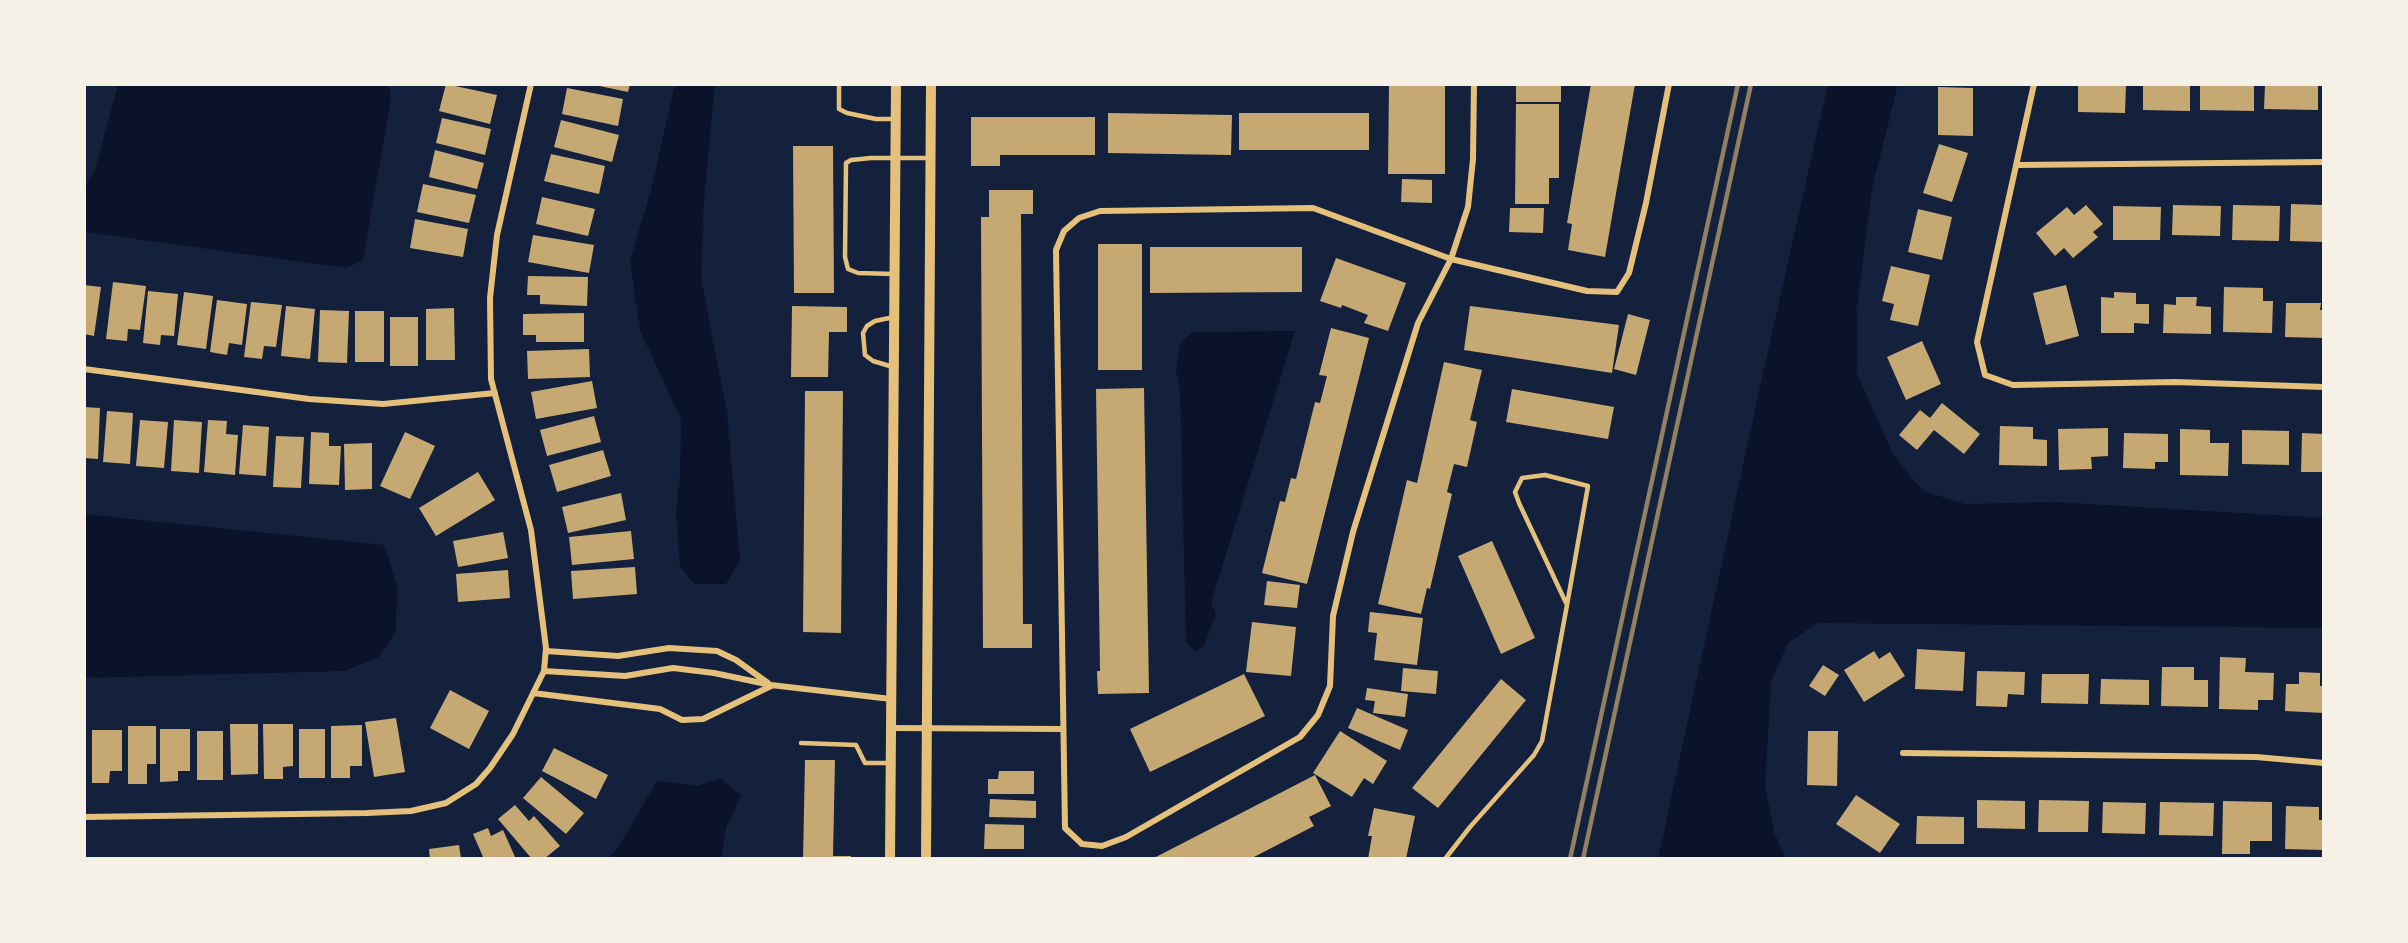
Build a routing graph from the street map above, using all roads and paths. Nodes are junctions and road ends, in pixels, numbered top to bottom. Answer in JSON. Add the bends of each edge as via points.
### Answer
{"nodes":[{"id":1,"x":531,"y":84,"type":"edge"},
{"id":2,"x":839,"y":84,"type":"edge"},
{"id":3,"x":896,"y":84,"type":"edge"},
{"id":4,"x":931,"y":84,"type":"edge"},
{"id":5,"x":1474,"y":84,"type":"edge"},
{"id":6,"x":1669,"y":84,"type":"edge"},
{"id":7,"x":2034,"y":84,"type":"edge"},
{"id":8,"x":895,"y":119,"type":"junction"},
{"id":9,"x":895,"y":158,"type":"junction"},
{"id":10,"x":930,"y":158,"type":"junction"},
{"id":11,"x":2324,"y":162,"type":"edge"},
{"id":12,"x":2017,"y":165,"type":"junction"},
{"id":13,"x":1451,"y":259,"type":"junction"},
{"id":14,"x":894,"y":274,"type":"junction"},
{"id":15,"x":894,"y":317,"type":"junction"},
{"id":16,"x":894,"y":367,"type":"junction"},
{"id":17,"x":84,"y":369,"type":"edge"},
{"id":18,"x":2324,"y":387,"type":"edge"},
{"id":19,"x":495,"y":393,"type":"junction"},
{"id":20,"x":1567,"y":605,"type":"junction"},
{"id":21,"x":546,"y":651,"type":"junction"},
{"id":22,"x":544,"y":671,"type":"junction"},
{"id":23,"x":771,"y":685,"type":"junction"},
{"id":24,"x":533,"y":693,"type":"junction"},
{"id":25,"x":891,"y":699,"type":"junction"},
{"id":26,"x":891,"y":728,"type":"junction"},
{"id":27,"x":928,"y":729,"type":"junction"},
{"id":28,"x":1062,"y":729,"type":"junction"},
{"id":29,"x":801,"y":743,"type":"dead end"},
{"id":30,"x":1904,"y":753,"type":"dead end"},
{"id":31,"x":891,"y":763,"type":"junction"},
{"id":32,"x":2324,"y":763,"type":"edge"},
{"id":33,"x":84,"y":817,"type":"edge"},
{"id":34,"x":891,"y":859,"type":"edge"},
{"id":35,"x":926,"y":859,"type":"edge"},
{"id":36,"x":1445,"y":859,"type":"edge"}],
"edges":[{"from":1,"to":19,"type":"street","via":[[497,236],[490,298],[491,379]]},
{"from":2,"to":8,"type":"lane","via":[[839,109],[847,114]]},
{"from":3,"to":8,"type":"street"},
{"from":4,"to":10,"type":"street"},
{"from":5,"to":13,"type":"street","via":[[1468,207]]},
{"from":6,"to":13,"type":"street","via":[[1629,273],[1617,292],[1587,291]]},
{"from":7,"to":12,"type":"street"},
{"from":8,"to":9,"type":"street"},
{"from":9,"to":10,"type":"lane"},
{"from":9,"to":14,"type":"street"},
{"from":9,"to":14,"type":"lane","via":[[846,163],[845,257],[848,269],[858,273]]},
{"from":10,"to":27,"type":"street"},
{"from":11,"to":12,"type":"street"},
{"from":12,"to":18,"type":"street","via":[[1977,342],[1985,375],[2013,385],[2175,382]]},
{"from":13,"to":28,"type":"street","via":[[1418,323],[1353,532],[1333,616],[1330,686],[1318,715],[1300,737],[1126,837],[1102,846],[1082,843],[1065,828]]},
{"from":13,"to":28,"type":"street","via":[[1313,208],[1100,211],[1079,218],[1064,231],[1056,250]]},
{"from":14,"to":15,"type":"street"},
{"from":15,"to":16,"type":"street"},
{"from":15,"to":16,"type":"lane","via":[[871,323],[863,333],[865,356]]},
{"from":16,"to":25,"type":"street"},
{"from":17,"to":19,"type":"street","via":[[309,399],[373,403]]},
{"from":19,"to":21,"type":"street","via":[[531,530]]},
{"from":20,"to":20,"type":"lane","via":[[1515,492],[1522,478],[1545,475],[1588,486]]},
{"from":20,"to":36,"type":"lane","via":[[1542,741]]},
{"from":21,"to":22,"type":"street"},
{"from":21,"to":23,"type":"street","via":[[618,656],[669,648],[717,651]]},
{"from":22,"to":23,"type":"street","via":[[625,676],[673,668]]},
{"from":22,"to":24,"type":"street"},
{"from":23,"to":24,"type":"street","via":[[704,719],[682,720],[660,709]]},
{"from":23,"to":25,"type":"street"},
{"from":24,"to":33,"type":"street","via":[[513,734],[490,768],[476,784],[446,803],[366,813]]},
{"from":25,"to":26,"type":"street"},
{"from":26,"to":27,"type":"street"},
{"from":26,"to":31,"type":"street"},
{"from":27,"to":28,"type":"street"},
{"from":27,"to":35,"type":"street"},
{"from":29,"to":31,"type":"lane","via":[[856,745],[865,763]]},
{"from":30,"to":32,"type":"street","via":[[2256,757]]},
{"from":31,"to":34,"type":"street"}]}
